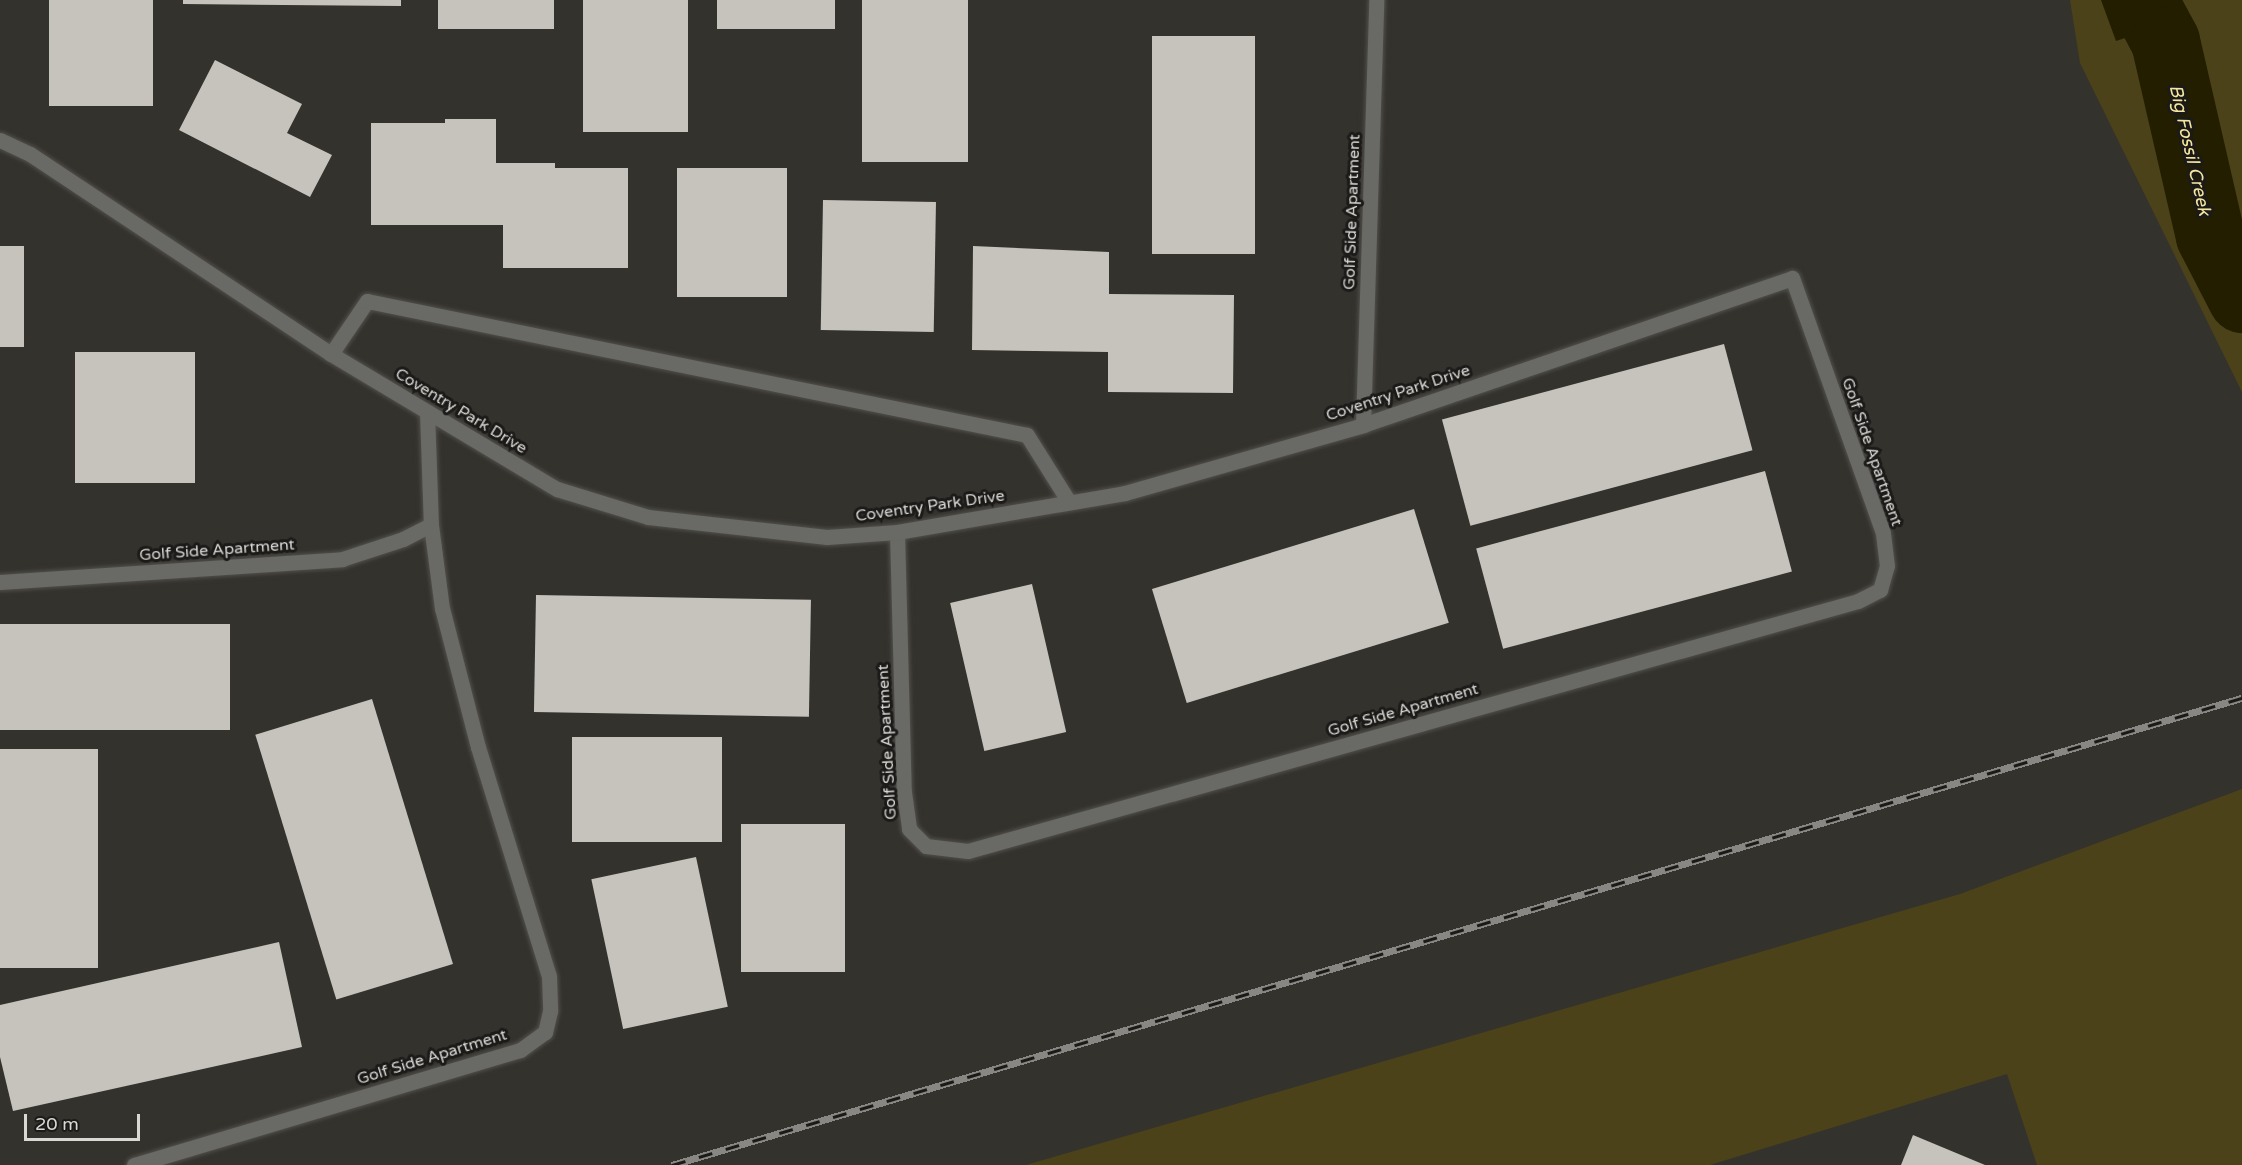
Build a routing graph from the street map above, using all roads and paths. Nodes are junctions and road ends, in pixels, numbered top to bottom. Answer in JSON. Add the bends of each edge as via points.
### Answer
{"nodes":[{"id":1,"x":1376,"y":0,"type":"edge"},
{"id":2,"x":0,"y":140,"type":"edge"},
{"id":3,"x":1792,"y":278,"type":"joint"},
{"id":4,"x":331,"y":354,"type":"junction"},
{"id":5,"x":427,"y":412,"type":"junction"},
{"id":6,"x":1363,"y":425,"type":"junction"},
{"id":7,"x":1069,"y":502,"type":"junction"},
{"id":8,"x":431,"y":525,"type":"junction"},
{"id":9,"x":897,"y":532,"type":"junction"},
{"id":10,"x":0,"y":582,"type":"edge"},
{"id":11,"x":134,"y":1165,"type":"edge"}],
"edges":[{"from":1,"to":6,"type":"street","name":"Golf Side Apartment"},
{"from":2,"to":4,"type":"street","name":"Coventry Park Drive","via":[[30,154]]},
{"from":3,"to":6,"type":"street","name":"Coventry Park Drive"},
{"from":3,"to":9,"type":"street","name":"Golf Side Apartment","via":[[1882,533],[1887,566],[1880,590],[1846,604],[968,851],[926,846],[909,829],[904,792]]},
{"from":4,"to":5,"type":"street","name":"Coventry Park Drive"},
{"from":4,"to":7,"type":"street","via":[[367,301],[1027,435]]},
{"from":5,"to":8,"type":"street","name":"Golf Side Apartment"},
{"from":5,"to":9,"type":"street","name":"Coventry Park Drive","via":[[557,489],[648,518],[827,537]]},
{"from":6,"to":7,"type":"street","name":"Coventry Park Drive","via":[[1125,492]]},
{"from":7,"to":9,"type":"street","name":"Coventry Park Drive"},
{"from":8,"to":10,"type":"street","name":"Golf Side Apartment","via":[[403,539],[342,559]]},
{"from":8,"to":11,"type":"street","name":"Golf Side Apartment","via":[[442,609],[549,976],[550,1011],[545,1032],[520,1050]]}]}
